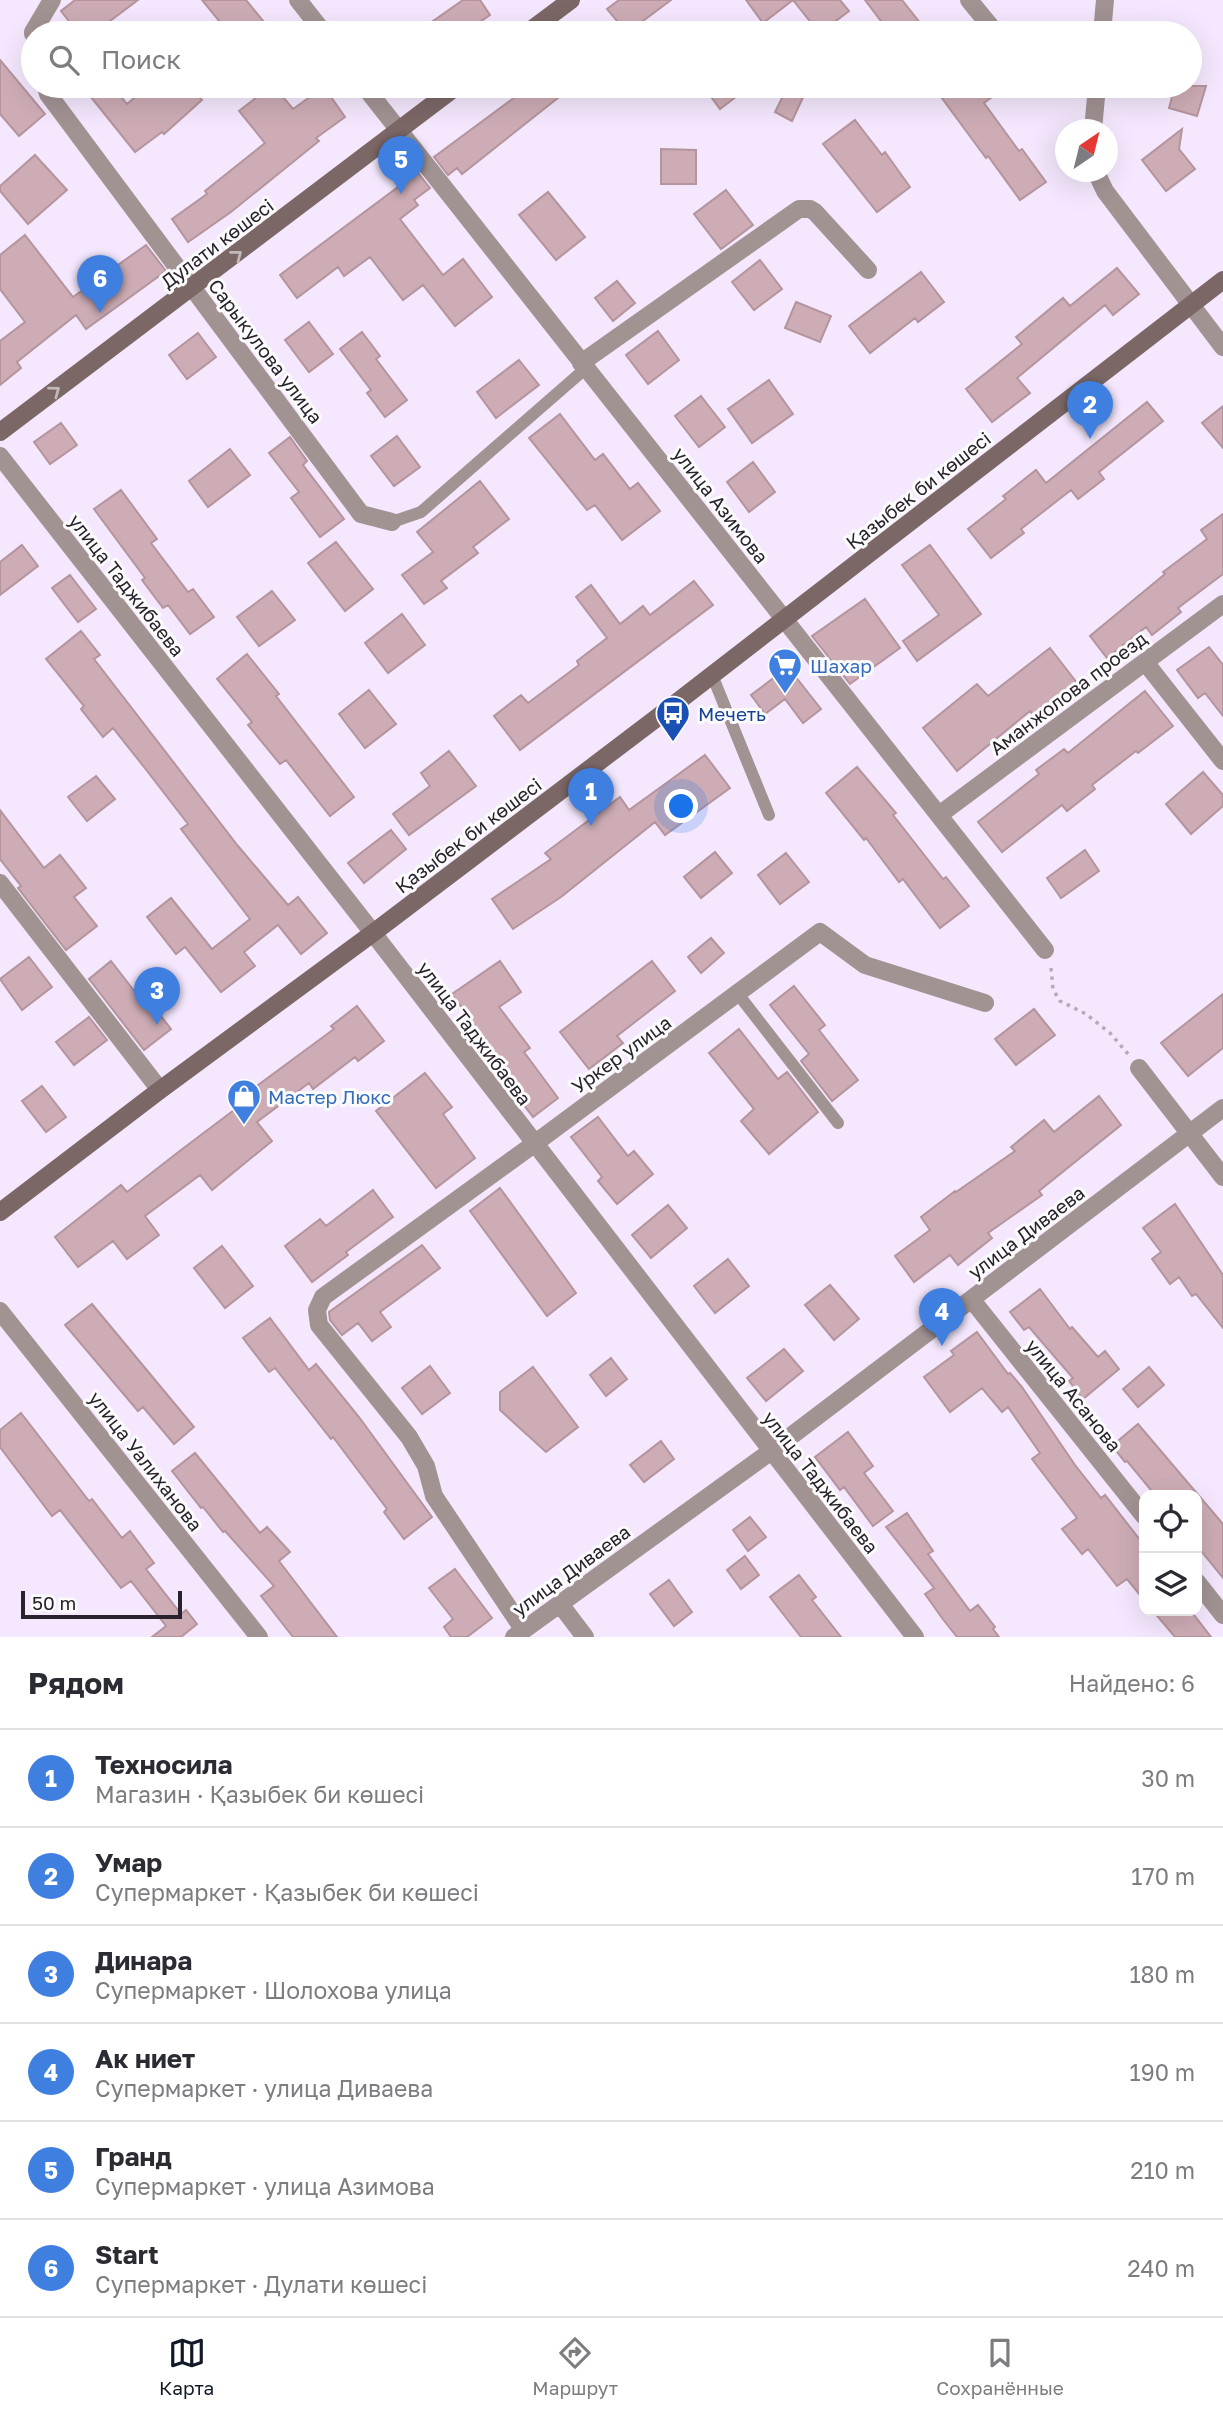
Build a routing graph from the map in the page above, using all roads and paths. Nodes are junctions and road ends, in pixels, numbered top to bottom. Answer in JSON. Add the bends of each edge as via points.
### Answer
{"nodes":[{"id":1,"x":52,"y":0,"type":"edge"},
{"id":2,"x":299,"y":0,"type":"edge"},
{"id":3,"x":571,"y":0,"type":"edge"},
{"id":4,"x":969,"y":0,"type":"edge"},
{"id":5,"x":1105,"y":0,"type":"edge"},
{"id":6,"x":40,"y":21,"type":"edge"},
{"id":7,"x":315,"y":21,"type":"edge"},
{"id":8,"x":543,"y":21,"type":"edge"},
{"id":9,"x":986,"y":21,"type":"edge"},
{"id":10,"x":1103,"y":21,"type":"edge"},
{"id":11,"x":51,"y":98,"type":"edge"},
{"id":12,"x":373,"y":98,"type":"edge"},
{"id":13,"x":441,"y":98,"type":"edge"},
{"id":14,"x":1096,"y":98,"type":"edge"},
{"id":15,"x":1094,"y":119,"type":"edge"},
{"id":16,"x":398,"y":130,"type":"junction"},
{"id":17,"x":1101,"y":182,"type":"edge"},
{"id":18,"x":868,"y":270,"type":"dead end"},
{"id":19,"x":1223,"y":281,"type":"edge"},
{"id":20,"x":193,"y":288,"type":"junction"},
{"id":21,"x":1193,"y":305,"type":"junction"},
{"id":22,"x":1223,"y":347,"type":"edge"},
{"id":23,"x":583,"y":366,"type":"junction"},
{"id":24,"x":0,"y":432,"type":"edge"},
{"id":25,"x":0,"y":456,"type":"edge"},
{"id":26,"x":392,"y":522,"type":"joint"},
{"id":27,"x":1223,"y":604,"type":"edge"},
{"id":28,"x":784,"y":620,"type":"junction"},
{"id":29,"x":1145,"y":662,"type":"junction"},
{"id":30,"x":712,"y":675,"type":"junction"},
{"id":31,"x":1223,"y":761,"type":"edge"},
{"id":32,"x":769,"y":815,"type":"dead end"},
{"id":33,"x":939,"y":815,"type":"junction"},
{"id":34,"x":0,"y":883,"type":"edge"},
{"id":35,"x":373,"y":933,"type":"junction"},
{"id":36,"x":1047,"y":954,"type":"joint"},
{"id":37,"x":738,"y":994,"type":"junction"},
{"id":38,"x":985,"y":1003,"type":"dead end"},
{"id":39,"x":1139,"y":1068,"type":"joint"},
{"id":40,"x":160,"y":1090,"type":"junction"},
{"id":41,"x":1223,"y":1108,"type":"edge"},
{"id":42,"x":838,"y":1123,"type":"dead end"},
{"id":43,"x":1190,"y":1133,"type":"junction"},
{"id":44,"x":534,"y":1144,"type":"junction"},
{"id":45,"x":1223,"y":1177,"type":"edge"},
{"id":46,"x":0,"y":1212,"type":"edge"},
{"id":47,"x":972,"y":1300,"type":"junction"},
{"id":48,"x":0,"y":1311,"type":"edge"},
{"id":49,"x":770,"y":1452,"type":"junction"},
{"id":50,"x":1139,"y":1511,"type":"edge"},
{"id":51,"x":1202,"y":1588,"type":"edge"},
{"id":52,"x":560,"y":1604,"type":"junction"},
{"id":53,"x":1223,"y":1615,"type":"edge"},
{"id":54,"x":519,"y":1633,"type":"edge"},
{"id":55,"x":259,"y":1637,"type":"edge"},
{"id":56,"x":585,"y":1637,"type":"edge"},
{"id":57,"x":915,"y":1637,"type":"edge"}],
"edges":[{"from":1,"to":6,"type":"street"},
{"from":2,"to":7,"type":"street"},
{"from":3,"to":8,"type":"main road"},
{"from":4,"to":9,"type":"street"},
{"from":5,"to":10,"type":"street"},
{"from":11,"to":20,"type":"street","name":"Сарыкулова улица"},
{"from":12,"to":16,"type":"street","name":"улица Азимова"},
{"from":13,"to":16,"type":"main road","name":"Дулати көшесі"},
{"from":14,"to":15,"type":"street"},
{"from":20,"to":16,"type":"main road","name":"Дулати көшесі","one_way":true},
{"from":16,"to":23,"type":"street","name":"улица Азимова"},
{"from":17,"to":21,"type":"street"},
{"from":18,"to":23,"type":"street","via":[[815,212],[799,209]]},
{"from":19,"to":21,"type":"main road","name":"Қазыбек би көшесі"},
{"from":24,"to":20,"type":"main road","name":"Дулати көшесі","one_way":true},
{"from":20,"to":26,"type":"street","name":"Сарыкулова улица","via":[[361,514]]},
{"from":21,"to":22,"type":"street"},
{"from":21,"to":28,"type":"main road","name":"Қазыбек би көшесі"},
{"from":23,"to":26,"type":"lane","via":[[421,512]]},
{"from":23,"to":28,"type":"street","name":"улица Азимова"},
{"from":25,"to":35,"type":"street","name":"улица Таджибаева"},
{"from":27,"to":29,"type":"street","name":"Аманжолова проезд"},
{"from":28,"to":30,"type":"main road","name":"Қазыбек би көшесі"},
{"from":28,"to":33,"type":"street","name":"улица Азимова"},
{"from":29,"to":31,"type":"street"},
{"from":29,"to":33,"type":"street","name":"Аманжолова проезд"},
{"from":30,"to":32,"type":"lane"},
{"from":30,"to":35,"type":"main road","name":"Қазыбек би көшесі"},
{"from":33,"to":36,"type":"street","name":"улица Азимова"},
{"from":34,"to":40,"type":"street"},
{"from":35,"to":40,"type":"main road","name":"Қазыбек би көшесі"},
{"from":35,"to":44,"type":"street","name":"улица Таджибаева"},
{"from":36,"to":39,"type":"path","via":[[1053,989],[1060,1001],[1110,1032]]},
{"from":37,"to":38,"type":"street","name":"Уркер улица","via":[[820,932],[865,965]]},
{"from":37,"to":42,"type":"lane"},
{"from":37,"to":44,"type":"street","name":"Уркер улица"},
{"from":39,"to":43,"type":"street"},
{"from":40,"to":46,"type":"main road","name":"Қазыбек би көшесі"},
{"from":41,"to":43,"type":"street","name":"улица Диваева"},
{"from":43,"to":45,"type":"street"},
{"from":43,"to":47,"type":"street","name":"улица Диваева"},
{"from":44,"to":49,"type":"street","name":"улица Таджибаева"},
{"from":44,"to":54,"type":"street","name":"Уркер улица","via":[[323,1297],[317,1310],[319,1325],[409,1437],[426,1466],[435,1496]]},
{"from":47,"to":49,"type":"street","name":"улица Диваева"},
{"from":47,"to":50,"type":"street","name":"улица Асанова"},
{"from":48,"to":55,"type":"street","name":"улица Уалиханова"},
{"from":49,"to":52,"type":"street","name":"улица Диваева"},
{"from":49,"to":57,"type":"street","name":"улица Таджибаева"},
{"from":51,"to":53,"type":"street"},
{"from":52,"to":54,"type":"street","name":"улица Диваева"},
{"from":52,"to":56,"type":"street"}]}
